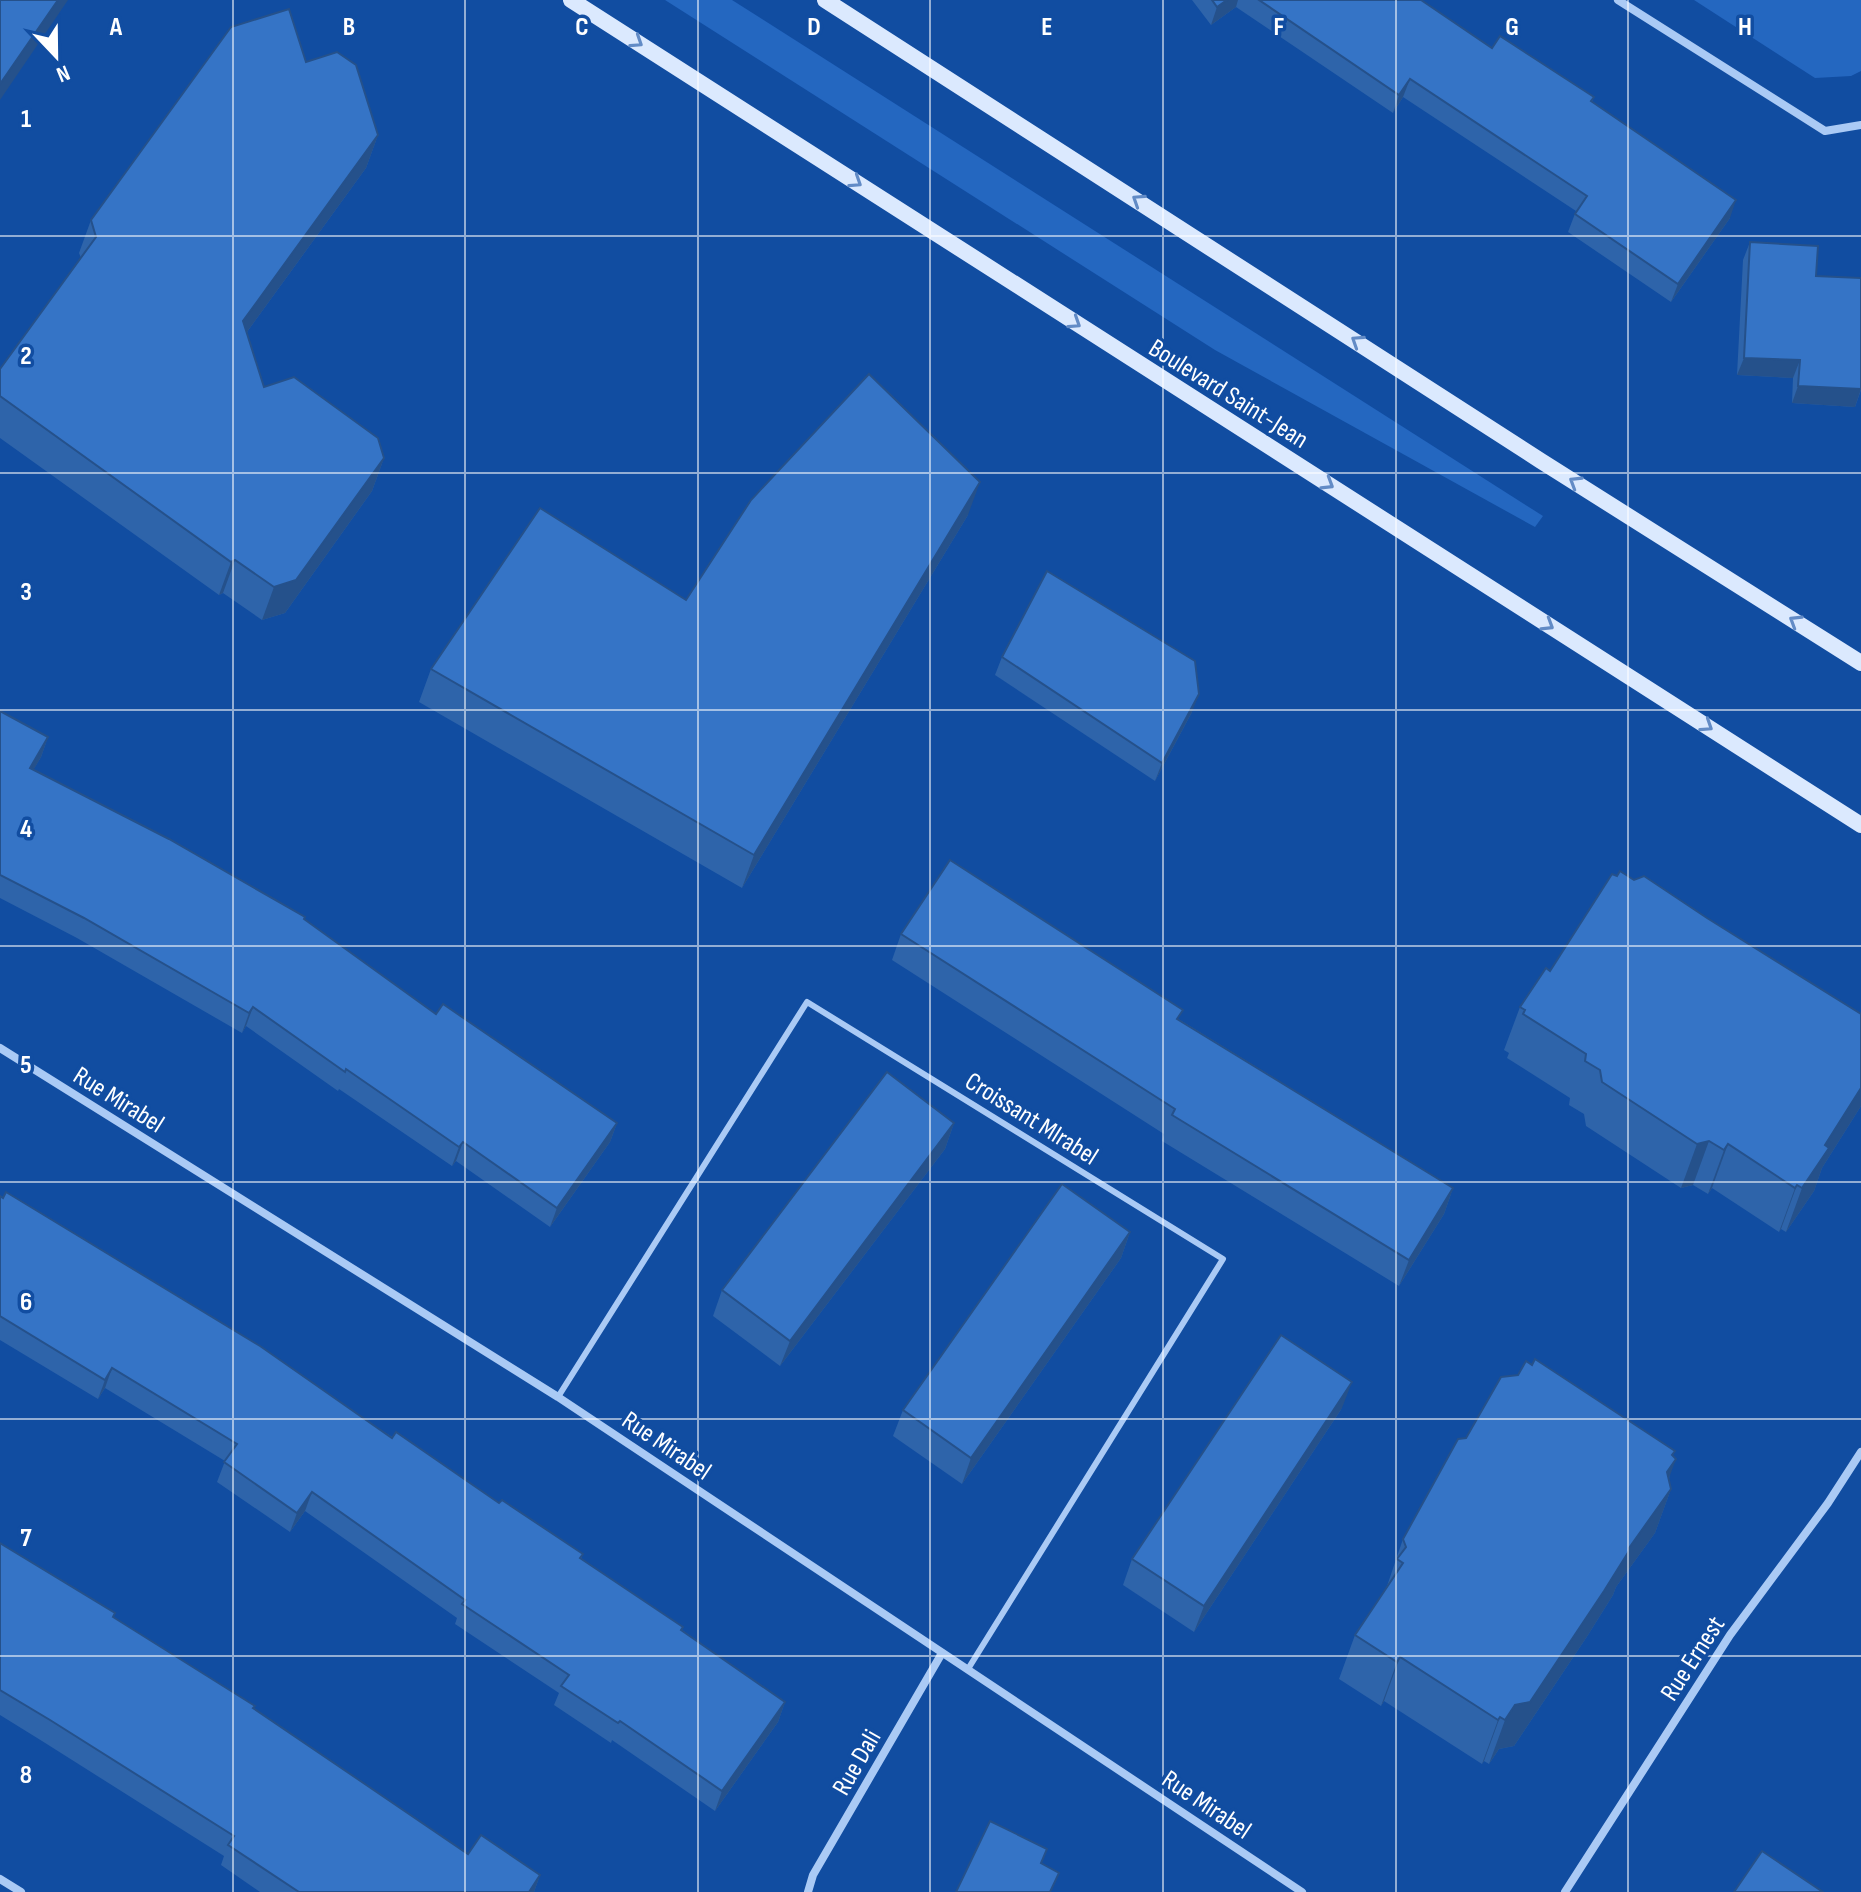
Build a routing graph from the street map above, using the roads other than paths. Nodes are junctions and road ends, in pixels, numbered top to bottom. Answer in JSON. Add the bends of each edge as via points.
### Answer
{"nodes":[{"id":1,"x":571,"y":0,"type":"edge"},
{"id":2,"x":825,"y":0,"type":"edge"},
{"id":3,"x":1618,"y":0,"type":"edge"},
{"id":4,"x":1861,"y":125,"type":"edge"},
{"id":5,"x":1861,"y":663,"type":"edge"},
{"id":6,"x":1861,"y":825,"type":"edge"},
{"id":7,"x":0,"y":1048,"type":"edge"},
{"id":8,"x":558,"y":1397,"type":"junction"},
{"id":9,"x":1861,"y":1452,"type":"edge"},
{"id":10,"x":942,"y":1653,"type":"junction"},
{"id":11,"x":968,"y":1669,"type":"junction"},
{"id":12,"x":0,"y":1879,"type":"edge"},
{"id":13,"x":21,"y":1892,"type":"edge"},
{"id":14,"x":808,"y":1892,"type":"edge"},
{"id":15,"x":1302,"y":1892,"type":"edge"},
{"id":16,"x":1565,"y":1892,"type":"edge"}],
"edges":[{"from":1,"to":6,"type":"main road","name":"Boulevard Saint-Jean","one_way":true},
{"from":5,"to":2,"type":"main road","one_way":true},
{"from":3,"to":4,"type":"street","via":[[1825,131]]},
{"from":7,"to":8,"type":"street","name":"Rue Mirabel"},
{"from":8,"to":10,"type":"street","name":"Rue Mirabel"},
{"from":8,"to":11,"type":"lane","name":"Croissant MIrabel","via":[[807,1002],[1223,1259]]},
{"from":9,"to":16,"type":"street","name":"Rue Ernest","via":[[1730,1635]]},
{"from":10,"to":11,"type":"street","name":"Rue Mirabel"},
{"from":10,"to":14,"type":"street","name":"Rue Dali"},
{"from":11,"to":15,"type":"street","name":"Rue Mirabel"},
{"from":12,"to":13,"type":"street"}]}
